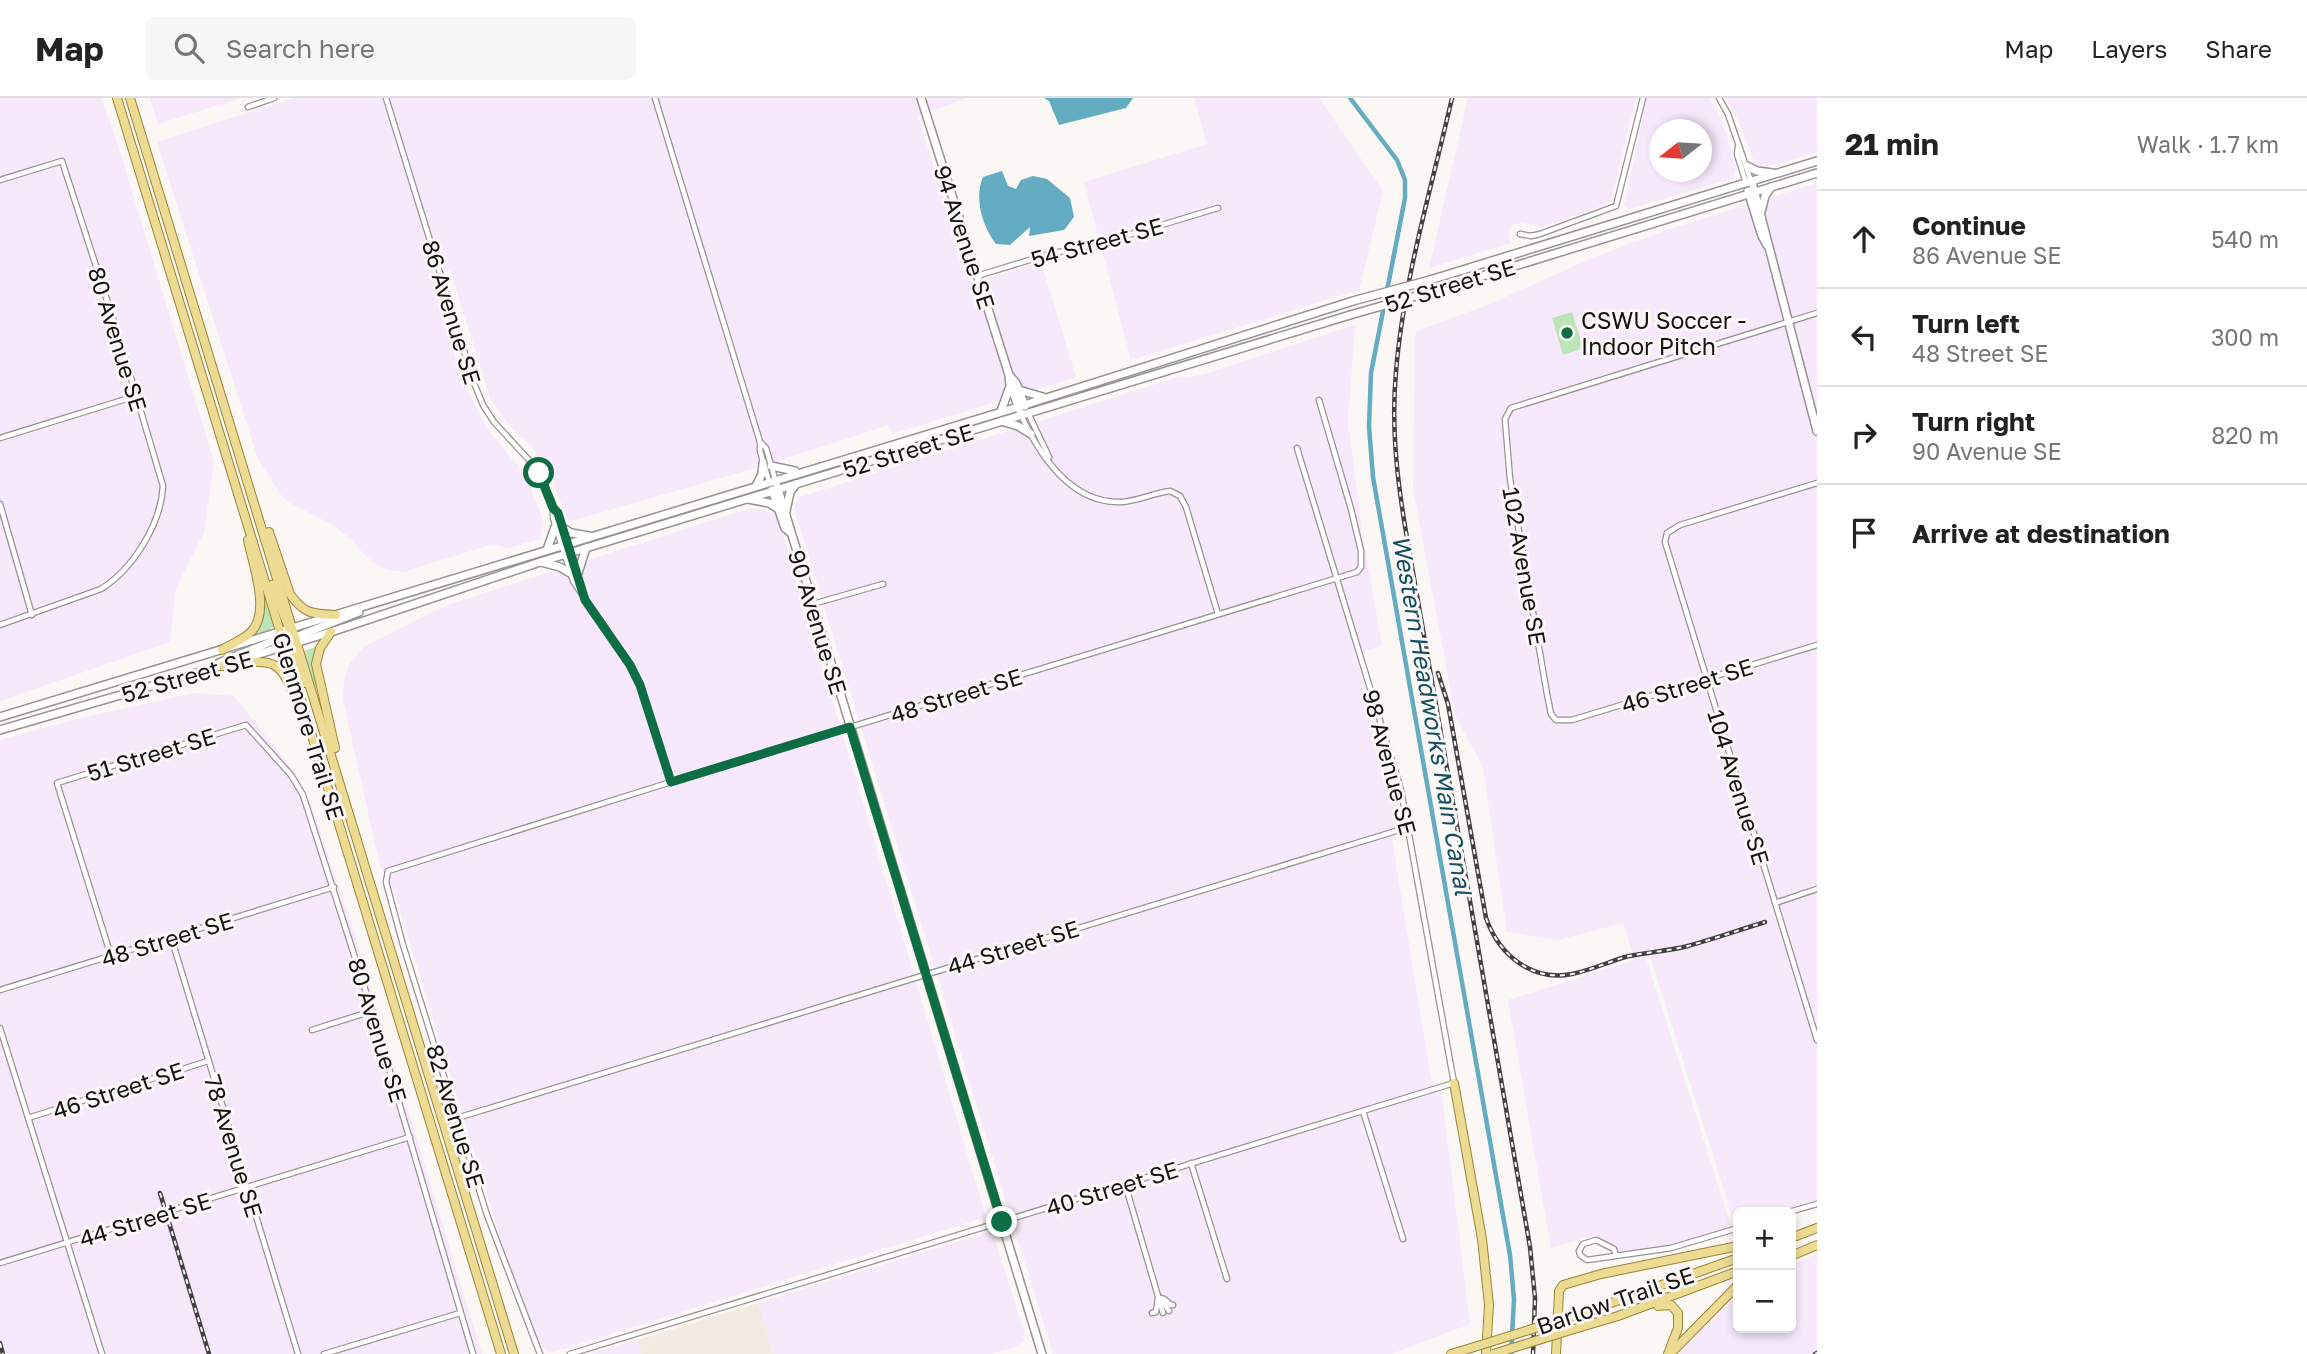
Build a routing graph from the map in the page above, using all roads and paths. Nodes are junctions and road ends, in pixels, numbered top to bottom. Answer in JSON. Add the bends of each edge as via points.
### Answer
{"nodes":[{"id":1,"x":117,"y":98,"type":"edge"},
{"id":2,"x":130,"y":98,"type":"edge"},
{"id":3,"x":274,"y":98,"type":"edge"},
{"id":4,"x":386,"y":98,"type":"edge"},
{"id":5,"x":655,"y":98,"type":"edge"},
{"id":6,"x":921,"y":98,"type":"edge"},
{"id":7,"x":1643,"y":98,"type":"edge"},
{"id":8,"x":1719,"y":98,"type":"edge"},
{"id":9,"x":248,"y":107,"type":"dead end"},
{"id":10,"x":1738,"y":146,"type":"junction"},
{"id":11,"x":1817,"y":161,"type":"edge"},
{"id":12,"x":1747,"y":166,"type":"junction"},
{"id":13,"x":1817,"y":173,"type":"edge"},
{"id":14,"x":1777,"y":174,"type":"junction"},
{"id":15,"x":0,"y":180,"type":"edge"},
{"id":16,"x":1749,"y":182,"type":"junction"},
{"id":17,"x":1771,"y":187,"type":"junction"},
{"id":18,"x":1752,"y":193,"type":"junction"},
{"id":19,"x":1724,"y":201,"type":"junction"},
{"id":20,"x":1218,"y":208,"type":"dead end"},
{"id":21,"x":1757,"y":210,"type":"junction"},
{"id":22,"x":1520,"y":233,"type":"dead end"},
{"id":23,"x":977,"y":276,"type":"junction"},
{"id":24,"x":1817,"y":313,"type":"edge"},
{"id":25,"x":1789,"y":322,"type":"junction"},
{"id":26,"x":1009,"y":375,"type":"junction"},
{"id":27,"x":1010,"y":385,"type":"junction"},
{"id":28,"x":1019,"y":390,"type":"junction"},
{"id":29,"x":136,"y":396,"type":"junction"},
{"id":30,"x":1047,"y":397,"type":"junction"},
{"id":31,"x":1319,"y":400,"type":"dead end"},
{"id":32,"x":1021,"y":405,"type":"junction"},
{"id":33,"x":1001,"y":411,"type":"junction"},
{"id":34,"x":1025,"y":414,"type":"junction"},
{"id":35,"x":1001,"y":421,"type":"junction"},
{"id":36,"x":1817,"y":430,"type":"edge"},
{"id":37,"x":1031,"y":434,"type":"junction"},
{"id":38,"x":0,"y":438,"type":"edge"},
{"id":39,"x":1297,"y":448,"type":"dead end"},
{"id":40,"x":767,"y":464,"type":"junction"},
{"id":41,"x":1051,"y":464,"type":"junction"},
{"id":42,"x":799,"y":472,"type":"junction"},
{"id":43,"x":245,"y":473,"type":"junction"},
{"id":44,"x":772,"y":480,"type":"junction"},
{"id":45,"x":796,"y":484,"type":"junction"},
{"id":46,"x":1817,"y":484,"type":"edge"},
{"id":47,"x":757,"y":485,"type":"junction"},
{"id":48,"x":775,"y":491,"type":"junction"},
{"id":49,"x":744,"y":499,"type":"junction"},
{"id":50,"x":0,"y":504,"type":"edge"},
{"id":51,"x":242,"y":506,"type":"junction"},
{"id":52,"x":778,"y":509,"type":"junction"},
{"id":53,"x":786,"y":515,"type":"junction"},
{"id":54,"x":559,"y":528,"type":"junction"},
{"id":55,"x":791,"y":533,"type":"junction"},
{"id":56,"x":593,"y":537,"type":"junction"},
{"id":57,"x":565,"y":545,"type":"junction"},
{"id":58,"x":586,"y":548,"type":"junction"},
{"id":59,"x":547,"y":550,"type":"junction"},
{"id":60,"x":568,"y":554,"type":"junction"},
{"id":61,"x":540,"y":562,"type":"junction"},
{"id":62,"x":574,"y":573,"type":"junction"},
{"id":63,"x":1337,"y":578,"type":"junction"},
{"id":64,"x":883,"y":584,"type":"dead end"},
{"id":65,"x":813,"y":604,"type":"junction"},
{"id":66,"x":369,"y":606,"type":"junction"},
{"id":67,"x":1218,"y":614,"type":"junction"},
{"id":68,"x":32,"y":615,"type":"junction"},
{"id":69,"x":336,"y":615,"type":"junction"},
{"id":70,"x":0,"y":625,"type":"edge"},
{"id":71,"x":331,"y":632,"type":"junction"},
{"id":72,"x":289,"y":637,"type":"junction"},
{"id":73,"x":1817,"y":645,"type":"edge"},
{"id":74,"x":222,"y":650,"type":"junction"},
{"id":75,"x":222,"y":666,"type":"junction"},
{"id":76,"x":209,"y":669,"type":"junction"},
{"id":77,"x":1706,"y":679,"type":"junction"},
{"id":78,"x":0,"y":717,"type":"edge"},
{"id":79,"x":1556,"y":720,"type":"joint"},
{"id":80,"x":246,"y":725,"type":"joint"},
{"id":81,"x":850,"y":727,"type":"junction"},
{"id":82,"x":0,"y":730,"type":"edge"},
{"id":83,"x":671,"y":782,"type":"junction"},
{"id":84,"x":328,"y":785,"type":"junction"},
{"id":85,"x":346,"y":803,"type":"junction"},
{"id":86,"x":1409,"y":827,"type":"junction"},
{"id":87,"x":387,"y":874,"type":"joint"},
{"id":88,"x":334,"y":887,"type":"junction"},
{"id":89,"x":1817,"y":890,"type":"edge"},
{"id":90,"x":1775,"y":902,"type":"junction"},
{"id":91,"x":171,"y":937,"type":"junction"},
{"id":92,"x":111,"y":956,"type":"junction"},
{"id":93,"x":926,"y":974,"type":"junction"},
{"id":94,"x":0,"y":990,"type":"edge"},
{"id":95,"x":372,"y":1011,"type":"junction"},
{"id":96,"x":0,"y":1028,"type":"edge"},
{"id":97,"x":312,"y":1030,"type":"dead end"},
{"id":98,"x":1817,"y":1040,"type":"edge"},
{"id":99,"x":208,"y":1061,"type":"junction"},
{"id":100,"x":1454,"y":1083,"type":"junction"},
{"id":101,"x":1363,"y":1111,"type":"junction"},
{"id":102,"x":28,"y":1118,"type":"junction"},
{"id":103,"x":457,"y":1118,"type":"junction"},
{"id":104,"x":410,"y":1137,"type":"junction"},
{"id":105,"x":1191,"y":1163,"type":"junction"},
{"id":106,"x":1125,"y":1184,"type":"junction"},
{"id":107,"x":247,"y":1187,"type":"junction"},
{"id":108,"x":1817,"y":1203,"type":"edge"},
{"id":109,"x":1796,"y":1210,"type":"edge"},
{"id":110,"x":1002,"y":1222,"type":"junction"},
{"id":111,"x":1733,"y":1229,"type":"edge"},
{"id":112,"x":1816,"y":1229,"type":"edge"},
{"id":113,"x":1796,"y":1232,"type":"edge"},
{"id":114,"x":1796,"y":1236,"type":"edge"},
{"id":115,"x":1403,"y":1239,"type":"dead end"},
{"id":116,"x":1817,"y":1242,"type":"edge"},
{"id":117,"x":67,"y":1243,"type":"junction"},
{"id":118,"x":1733,"y":1247,"type":"edge"},
{"id":119,"x":1796,"y":1248,"type":"edge"},
{"id":120,"x":1796,"y":1253,"type":"edge"},
{"id":121,"x":1616,"y":1255,"type":"junction"},
{"id":122,"x":1733,"y":1260,"type":"edge"},
{"id":123,"x":0,"y":1263,"type":"edge"},
{"id":124,"x":1733,"y":1273,"type":"edge"},
{"id":125,"x":1227,"y":1279,"type":"dead end"},
{"id":126,"x":1733,"y":1290,"type":"edge"},
{"id":127,"x":1158,"y":1294,"type":"junction"},
{"id":128,"x":1173,"y":1305,"type":"dead end"},
{"id":129,"x":1169,"y":1311,"type":"dead end"},
{"id":130,"x":460,"y":1313,"type":"junction"},
{"id":131,"x":1152,"y":1313,"type":"dead end"},
{"id":132,"x":1163,"y":1313,"type":"dead end"},
{"id":133,"x":1618,"y":1316,"type":"junction"},
{"id":134,"x":102,"y":1354,"type":"edge"},
{"id":135,"x":298,"y":1354,"type":"edge"},
{"id":136,"x":324,"y":1354,"type":"edge"},
{"id":137,"x":473,"y":1354,"type":"edge"},
{"id":138,"x":501,"y":1354,"type":"edge"},
{"id":139,"x":514,"y":1354,"type":"edge"},
{"id":140,"x":540,"y":1354,"type":"edge"},
{"id":141,"x":569,"y":1354,"type":"edge"},
{"id":142,"x":1042,"y":1354,"type":"edge"},
{"id":143,"x":1451,"y":1354,"type":"edge"},
{"id":144,"x":1486,"y":1354,"type":"edge"},
{"id":145,"x":1493,"y":1354,"type":"edge"},
{"id":146,"x":1556,"y":1354,"type":"edge"},
{"id":147,"x":1669,"y":1354,"type":"edge"}],
"edges":[{"from":1,"to":51,"type":"main road","name":"Glenmore Trail SE"},
{"from":2,"to":43,"type":"main road","name":"Glenmore Trail SE"},
{"from":3,"to":9,"type":"street"},
{"from":4,"to":54,"type":"street","name":"86 Avenue SE","via":[[483,405],[538,472],[558,513]]},
{"from":5,"to":40,"type":"street","name":"90 Avenue SE"},
{"from":6,"to":23,"type":"main road","name":"94 Avenue SE"},
{"from":7,"to":22,"type":"street","via":[[1616,206],[1540,234]]},
{"from":8,"to":10,"type":"street"},
{"from":10,"to":12,"type":"street"},
{"from":10,"to":16,"type":"street"},
{"from":11,"to":14,"type":"main road","name":"52 Street SE"},
{"from":12,"to":14,"type":"main road"},
{"from":12,"to":16,"type":"street"},
{"from":13,"to":17,"type":"main road","name":"52 Street SE"},
{"from":14,"to":16,"type":"main road","name":"52 Street SE"},
{"from":15,"to":29,"type":"street","name":"80 Avenue SE","via":[[62,161]]},
{"from":16,"to":18,"type":"main road"},
{"from":16,"to":30,"type":"main road","name":"52 Street SE","bridge":true},
{"from":17,"to":18,"type":"main road","name":"52 Street SE"},
{"from":17,"to":21,"type":"main road"},
{"from":18,"to":19,"type":"main road","name":"52 Street SE"},
{"from":18,"to":21,"type":"main road"},
{"from":19,"to":21,"type":"main road"},
{"from":19,"to":34,"type":"main road","name":"52 Street SE","bridge":true},
{"from":20,"to":23,"type":"street","name":"54 Street SE"},
{"from":21,"to":25,"type":"main road"},
{"from":23,"to":26,"type":"main road","name":"94 Avenue SE"},
{"from":24,"to":25,"type":"street"},
{"from":25,"to":36,"type":"main road"},
{"from":25,"to":79,"type":"street","name":"102 Avenue SE","via":[[1508,411],[1505,439],[1510,479],[1547,694]]},
{"from":26,"to":27,"type":"main road","name":"94 Avenue SE"},
{"from":26,"to":28,"type":"main road","name":"94 Avenue SE"},
{"from":27,"to":32,"type":"main road","name":"94 Avenue SE"},
{"from":27,"to":33,"type":"main road"},
{"from":28,"to":30,"type":"main road"},
{"from":28,"to":32,"type":"main road","name":"94 Avenue SE"},
{"from":29,"to":38,"type":"street"},
{"from":29,"to":68,"type":"street","name":"80 Avenue SE","via":[[163,486],[157,518],[113,582]]},
{"from":30,"to":32,"type":"main road","name":"52 Street SE"},
{"from":31,"to":63,"type":"street","name":"48 Street SE","via":[[1361,551],[1357,572]]},
{"from":32,"to":33,"type":"main road","name":"52 Street SE"},
{"from":32,"to":34,"type":"main road","name":"94 Avenue SE"},
{"from":33,"to":42,"type":"main road","name":"52 Street SE"},
{"from":34,"to":35,"type":"main road","name":"52 Street SE"},
{"from":34,"to":37,"type":"street","name":"94 Avenue SE"},
{"from":34,"to":41,"type":"street","name":"94 Avenue SE"},
{"from":35,"to":37,"type":"main road"},
{"from":35,"to":45,"type":"main road","name":"52 Street SE"},
{"from":37,"to":41,"type":"street","name":"94 Avenue SE"},
{"from":39,"to":63,"type":"street","name":"98 Avenue SE"},
{"from":40,"to":42,"type":"main road"},
{"from":40,"to":44,"type":"street","name":"90 Avenue SE"},
{"from":40,"to":47,"type":"main road"},
{"from":41,"to":67,"type":"street","name":"94 Avenue SE","via":[[1064,480],[1096,499],[1129,501],[1170,491],[1180,496]]},
{"from":42,"to":44,"type":"main road","name":"52 Street SE"},
{"from":43,"to":69,"type":"main road","via":[[290,594],[309,612]]},
{"from":43,"to":72,"type":"main road","name":"Glenmore Trail SE"},
{"from":44,"to":47,"type":"main road","name":"52 Street SE"},
{"from":44,"to":48,"type":"main road","name":"90 Avenue SE"},
{"from":45,"to":48,"type":"main road","name":"52 Street SE"},
{"from":45,"to":53,"type":"main road"},
{"from":46,"to":77,"type":"street","name":"104 Avenue SE","via":[[1680,525],[1667,534],[1666,547]]},
{"from":47,"to":56,"type":"main road","name":"52 Street SE"},
{"from":48,"to":49,"type":"main road","name":"52 Street SE"},
{"from":48,"to":52,"type":"main road","name":"90 Avenue SE"},
{"from":48,"to":53,"type":"main road","name":"90 Avenue SE"},
{"from":49,"to":52,"type":"main road"},
{"from":49,"to":58,"type":"main road","name":"52 Street SE"},
{"from":50,"to":68,"type":"street"},
{"from":51,"to":72,"type":"main road","name":"Glenmore Trail SE"},
{"from":51,"to":74,"type":"main road","via":[[261,605],[252,631]]},
{"from":52,"to":55,"type":"main road","name":"90 Avenue SE"},
{"from":53,"to":55,"type":"main road","name":"90 Avenue SE"},
{"from":54,"to":56,"type":"main road"},
{"from":54,"to":57,"type":"street","name":"86 Avenue SE"},
{"from":54,"to":59,"type":"main road"},
{"from":55,"to":65,"type":"main road","name":"90 Avenue SE"},
{"from":56,"to":57,"type":"main road","name":"52 Street SE"},
{"from":57,"to":59,"type":"main road","name":"52 Street SE"},
{"from":57,"to":60,"type":"street","name":"86 Avenue SE"},
{"from":58,"to":60,"type":"main road","name":"52 Street SE"},
{"from":58,"to":62,"type":"main road"},
{"from":59,"to":66,"type":"main road","name":"52 Street SE"},
{"from":60,"to":61,"type":"main road","name":"52 Street SE"},
{"from":60,"to":62,"type":"street","name":"86 Avenue SE"},
{"from":61,"to":62,"type":"main road"},
{"from":61,"to":71,"type":"main road","name":"52 Street SE"},
{"from":62,"to":83,"type":"street","name":"86 Avenue SE","via":[[595,616],[640,685]]},
{"from":63,"to":67,"type":"street","name":"48 Street SE"},
{"from":63,"to":86,"type":"street","name":"98 Avenue SE"},
{"from":64,"to":65,"type":"street"},
{"from":65,"to":81,"type":"main road","name":"90 Avenue SE"},
{"from":66,"to":69,"type":"main road","name":"52 Street SE"},
{"from":66,"to":72,"type":"main road","via":[[352,617]]},
{"from":67,"to":81,"type":"street","name":"48 Street SE"},
{"from":68,"to":70,"type":"street"},
{"from":69,"to":72,"type":"main road","name":"52 Street SE"},
{"from":71,"to":72,"type":"main road","name":"52 Street SE"},
{"from":71,"to":85,"type":"main road","via":[[317,656],[317,675]]},
{"from":72,"to":74,"type":"main road","name":"52 Street SE"},
{"from":72,"to":75,"type":"main road","name":"52 Street SE"},
{"from":72,"to":76,"type":"main road"},
{"from":72,"to":84,"type":"main road","name":"Glenmore Trail SE"},
{"from":72,"to":85,"type":"main road","name":"Glenmore Trail SE"},
{"from":73,"to":77,"type":"street","name":"46 Street SE"},
{"from":74,"to":78,"type":"main road","name":"52 Street SE"},
{"from":75,"to":76,"type":"main road","name":"52 Street SE"},
{"from":75,"to":84,"type":"main road","via":[[269,661],[282,672]]},
{"from":76,"to":82,"type":"main road","name":"52 Street SE"},
{"from":77,"to":79,"type":"street","name":"46 Street SE","via":[[1572,720]]},
{"from":77,"to":90,"type":"street","name":"104 Avenue SE"},
{"from":80,"to":88,"type":"street","name":"80 Avenue SE","via":[[303,795]]},
{"from":80,"to":92,"type":"street","name":"51 Street SE","via":[[57,783]]},
{"from":81,"to":83,"type":"street","name":"48 Street SE"},
{"from":81,"to":93,"type":"main road","name":"90 Avenue SE"},
{"from":83,"to":87,"type":"street","name":"48 Street SE"},
{"from":84,"to":138,"type":"main road","name":"Glenmore Trail SE"},
{"from":85,"to":139,"type":"main road","name":"Glenmore Trail SE"},
{"from":86,"to":93,"type":"street","name":"44 Street SE"},
{"from":86,"to":100,"type":"street","name":"98 Avenue SE"},
{"from":87,"to":103,"type":"street","name":"82 Avenue SE","via":[[403,946]]},
{"from":88,"to":91,"type":"street","name":"48 Street SE"},
{"from":88,"to":95,"type":"street","name":"80 Avenue SE"},
{"from":89,"to":90,"type":"street"},
{"from":90,"to":98,"type":"street","name":"104 Avenue SE"},
{"from":91,"to":92,"type":"street","name":"48 Street SE"},
{"from":91,"to":99,"type":"street","name":"78 Avenue SE"},
{"from":92,"to":94,"type":"street","name":"48 Street SE"},
{"from":93,"to":103,"type":"street","name":"44 Street SE"},
{"from":93,"to":110,"type":"main road","name":"90 Avenue SE"},
{"from":95,"to":97,"type":"street"},
{"from":95,"to":104,"type":"street","name":"80 Avenue SE"},
{"from":96,"to":102,"type":"street"},
{"from":99,"to":102,"type":"street","name":"46 Street SE"},
{"from":99,"to":107,"type":"street","name":"78 Avenue SE"},
{"from":100,"to":101,"type":"street","name":"40 Street SE"},
{"from":100,"to":144,"type":"main road","via":[[1482,1239],[1489,1305]]},
{"from":101,"to":105,"type":"street","name":"40 Street SE"},
{"from":101,"to":115,"type":"street"},
{"from":102,"to":117,"type":"street"},
{"from":103,"to":140,"type":"street","name":"82 Avenue SE","via":[[498,1248]]},
{"from":104,"to":107,"type":"street","name":"44 Street SE"},
{"from":104,"to":130,"type":"street","name":"80 Avenue SE"},
{"from":105,"to":106,"type":"street","name":"40 Street SE"},
{"from":105,"to":125,"type":"street"},
{"from":106,"to":110,"type":"street","name":"40 Street SE"},
{"from":106,"to":127,"type":"street"},
{"from":107,"to":117,"type":"street","name":"44 Street SE"},
{"from":107,"to":135,"type":"street","name":"78 Avenue SE"},
{"from":108,"to":109,"type":"street"},
{"from":110,"to":141,"type":"street","name":"40 Street SE"},
{"from":110,"to":142,"type":"main road","name":"90 Avenue SE"},
{"from":111,"to":121,"type":"street","via":[[1671,1248]]},
{"from":112,"to":113,"type":"main road"},
{"from":112,"to":114,"type":"main road"},
{"from":116,"to":119,"type":"main road"},
{"from":116,"to":120,"type":"main road"},
{"from":117,"to":123,"type":"street","name":"44 Street SE"},
{"from":117,"to":134,"type":"street"},
{"from":118,"to":146,"type":"main road","via":[[1563,1285]]},
{"from":121,"to":121,"type":"street","via":[[1587,1260],[1579,1251],[1583,1244],[1596,1240],[1614,1249]]},
{"from":122,"to":143,"type":"main road","name":"Barlow Trail SE","bridge":true},
{"from":124,"to":133,"type":"main road","name":"Barlow Trail SE"},
{"from":126,"to":147,"type":"main road"},
{"from":127,"to":128,"type":"street"},
{"from":127,"to":129,"type":"street"},
{"from":127,"to":131,"type":"street","via":[[1156,1312]]},
{"from":127,"to":132,"type":"street"},
{"from":130,"to":136,"type":"street"},
{"from":130,"to":137,"type":"street","name":"80 Avenue SE"},
{"from":133,"to":145,"type":"main road","name":"Barlow Trail SE","bridge":true},
{"from":133,"to":147,"type":"main road","via":[[1663,1305],[1675,1307],[1680,1320]]}]}
